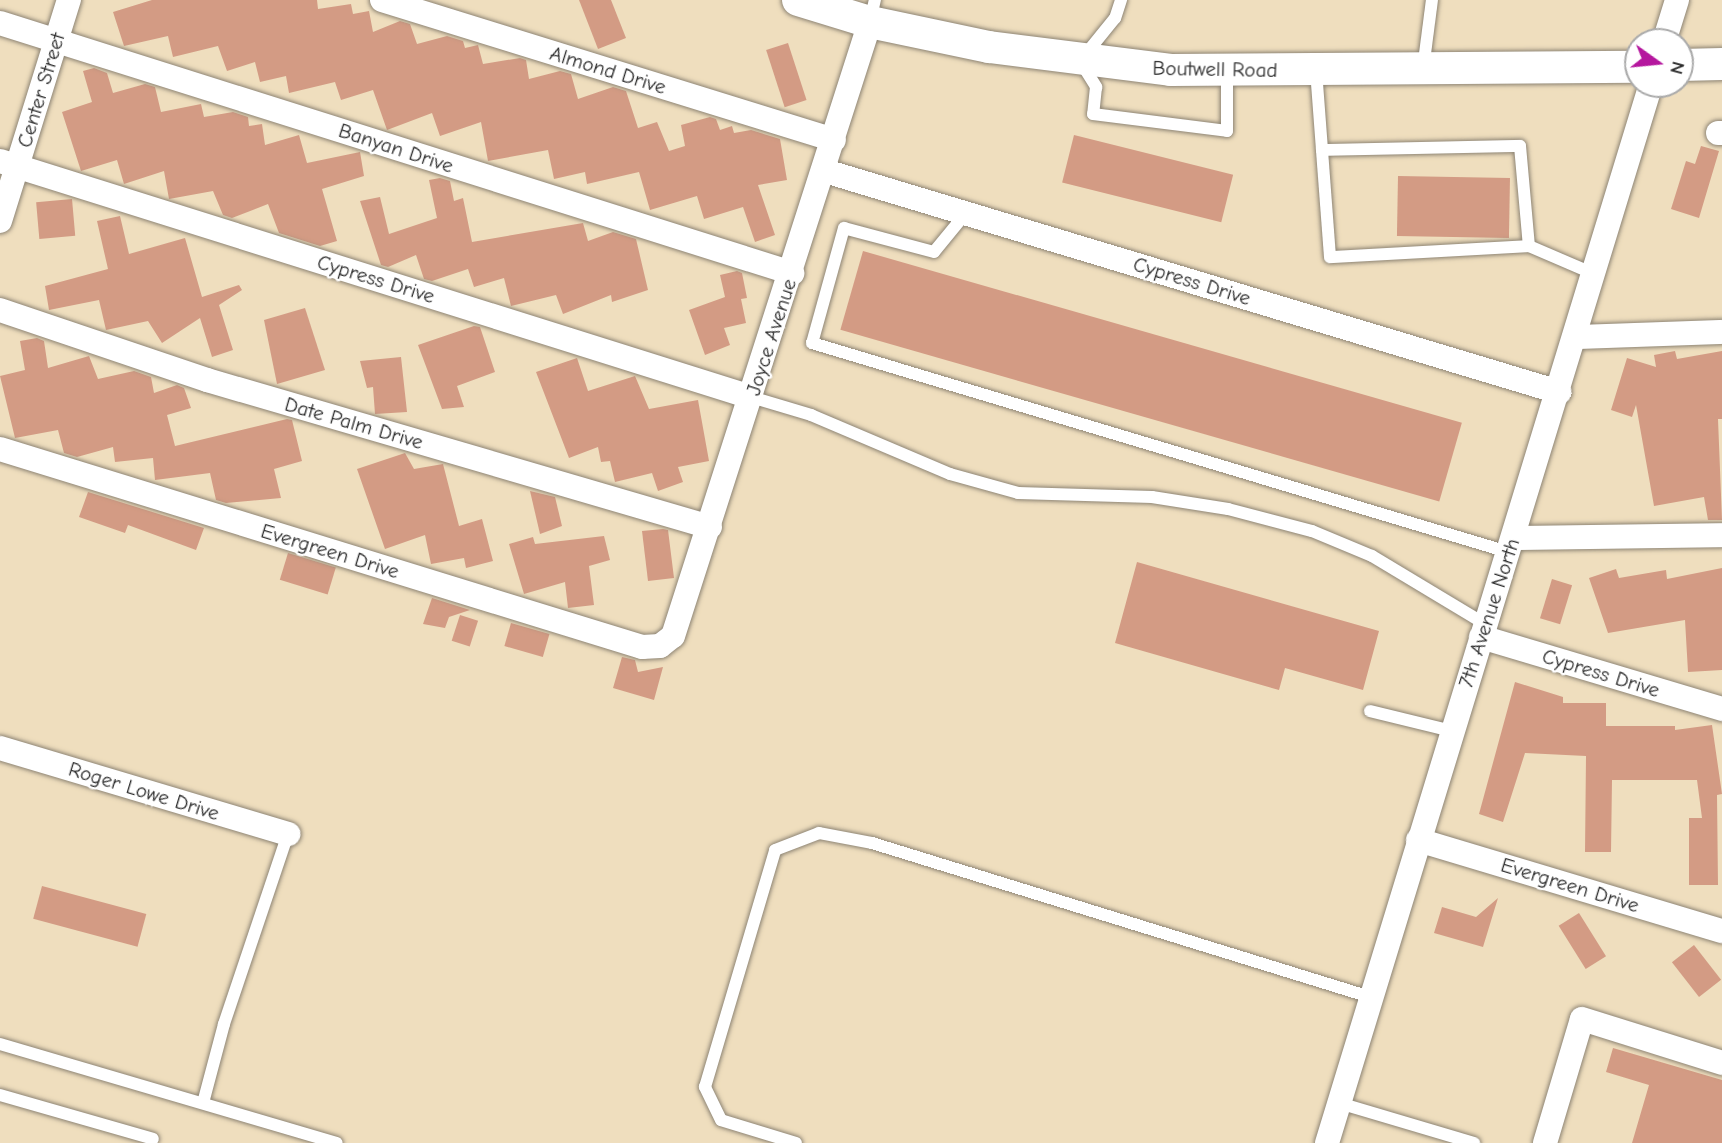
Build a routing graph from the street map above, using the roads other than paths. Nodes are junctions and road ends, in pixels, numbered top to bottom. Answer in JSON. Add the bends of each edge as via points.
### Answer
{"nodes":[{"id":1,"x":69,"y":0,"type":"edge"},
{"id":2,"x":382,"y":0,"type":"edge"},
{"id":3,"x":799,"y":0,"type":"edge"},
{"id":4,"x":1121,"y":0,"type":"edge"},
{"id":5,"x":1432,"y":0,"type":"edge"},
{"id":6,"x":1677,"y":0,"type":"edge"},
{"id":7,"x":872,"y":11,"type":"edge"},
{"id":8,"x":0,"y":23,"type":"edge"},
{"id":9,"x":1668,"y":28,"type":"edge"},
{"id":10,"x":56,"y":41,"type":"junction"},
{"id":11,"x":1080,"y":61,"type":"junction"},
{"id":12,"x":1722,"y":64,"type":"edge"},
{"id":13,"x":1694,"y":65,"type":"edge"},
{"id":14,"x":1624,"y":67,"type":"edge"},
{"id":15,"x":1227,"y":70,"type":"junction"},
{"id":16,"x":1316,"y":70,"type":"junction"},
{"id":17,"x":1423,"y":70,"type":"junction"},
{"id":18,"x":1647,"y":98,"type":"edge"},
{"id":19,"x":834,"y":140,"type":"junction"},
{"id":20,"x":1322,"y":149,"type":"junction"},
{"id":21,"x":8,"y":164,"type":"edge"},
{"id":22,"x":825,"y":171,"type":"junction"},
{"id":23,"x":967,"y":213,"type":"junction"},
{"id":24,"x":0,"y":221,"type":"edge"},
{"id":25,"x":1529,"y":246,"type":"junction"},
{"id":26,"x":792,"y":273,"type":"junction"},
{"id":27,"x":1594,"y":274,"type":"junction"},
{"id":28,"x":0,"y":310,"type":"edge"},
{"id":29,"x":1722,"y":332,"type":"edge"},
{"id":30,"x":1576,"y":337,"type":"junction"},
{"id":31,"x":1559,"y":392,"type":"junction"},
{"id":32,"x":751,"y":397,"type":"junction"},
{"id":33,"x":0,"y":449,"type":"edge"},
{"id":34,"x":710,"y":527,"type":"junction"},
{"id":35,"x":1722,"y":535,"type":"edge"},
{"id":36,"x":1511,"y":545,"type":"junction"},
{"id":37,"x":1483,"y":630,"type":"junction"},
{"id":38,"x":660,"y":646,"type":"joint"},
{"id":39,"x":1722,"y":709,"type":"edge"},
{"id":40,"x":1370,"y":710,"type":"dead end"},
{"id":41,"x":1452,"y":731,"type":"junction"},
{"id":42,"x":0,"y":748,"type":"edge"},
{"id":43,"x":288,"y":834,"type":"joint"},
{"id":44,"x":1418,"y":840,"type":"junction"},
{"id":45,"x":1722,"y":930,"type":"edge"},
{"id":46,"x":1370,"y":997,"type":"junction"},
{"id":47,"x":0,"y":1044,"type":"edge"},
{"id":48,"x":1722,"y":1063,"type":"edge"},
{"id":49,"x":0,"y":1095,"type":"edge"},
{"id":50,"x":203,"y":1103,"type":"junction"},
{"id":51,"x":1339,"y":1103,"type":"junction"},
{"id":52,"x":153,"y":1139,"type":"dead end"},
{"id":53,"x":337,"y":1143,"type":"edge"},
{"id":54,"x":796,"y":1143,"type":"edge"},
{"id":55,"x":1327,"y":1143,"type":"edge"},
{"id":56,"x":1474,"y":1143,"type":"edge"},
{"id":57,"x":1545,"y":1143,"type":"edge"}],
"edges":[{"from":1,"to":10,"type":"street","name":"Center Street"},
{"from":2,"to":19,"type":"street","name":"Almond Drive"},
{"from":3,"to":7,"type":"street","name":"Boutwell Road"},
{"from":4,"to":11,"type":"lane","via":[[1115,18]]},
{"from":5,"to":17,"type":"lane"},
{"from":6,"to":9,"type":"street"},
{"from":7,"to":11,"type":"street","name":"Boutwell Road"},
{"from":7,"to":19,"type":"street","name":"Joyce Avenue"},
{"from":8,"to":10,"type":"street","name":"Banyan Drive"},
{"from":10,"to":21,"type":"street","name":"Center Street"},
{"from":10,"to":26,"type":"street","name":"Banyan Drive"},
{"from":11,"to":15,"type":"street","name":"Boutwell Road"},
{"from":11,"to":15,"type":"lane","via":[[1096,87],[1093,114],[1227,131]]},
{"from":12,"to":13,"type":"street"},
{"from":14,"to":17,"type":"street","name":"Boutwell Road"},
{"from":15,"to":16,"type":"street","name":"Boutwell Road"},
{"from":16,"to":17,"type":"street","name":"Boutwell Road"},
{"from":16,"to":20,"type":"lane"},
{"from":18,"to":27,"type":"street","name":"7th Avenue North"},
{"from":19,"to":22,"type":"street","name":"Joyce Avenue"},
{"from":20,"to":25,"type":"lane","via":[[1520,146]]},
{"from":20,"to":25,"type":"lane","via":[[1330,257]]},
{"from":21,"to":24,"type":"street","name":"Center Street"},
{"from":21,"to":32,"type":"street","name":"Cypress Drive"},
{"from":22,"to":23,"type":"street","name":"Cypress Drive"},
{"from":22,"to":26,"type":"street","name":"Joyce Avenue"},
{"from":23,"to":31,"type":"street","name":"Cypress Drive"},
{"from":23,"to":36,"type":"lane","via":[[933,252],[845,228],[813,343]]},
{"from":25,"to":27,"type":"lane"},
{"from":26,"to":32,"type":"street","name":"Joyce Avenue"},
{"from":27,"to":30,"type":"street","name":"7th Avenue North"},
{"from":28,"to":34,"type":"street","name":"Date Palm Drive","via":[[207,380]]},
{"from":29,"to":30,"type":"street"},
{"from":30,"to":31,"type":"street","name":"7th Avenue North"},
{"from":31,"to":36,"type":"street","name":"7th Avenue North"},
{"from":32,"to":34,"type":"street","name":"Joyce Avenue"},
{"from":32,"to":37,"type":"lane","via":[[811,415],[950,474],[1018,493],[1152,496],[1228,509],[1312,531],[1372,556]]},
{"from":33,"to":38,"type":"street","name":"Evergreen Drive","via":[[642,647]]},
{"from":34,"to":38,"type":"street","name":"Joyce Avenue","via":[[673,636]]},
{"from":35,"to":36,"type":"street"},
{"from":36,"to":37,"type":"street","name":"7th Avenue North"},
{"from":37,"to":39,"type":"street","name":"Cypress Drive"},
{"from":37,"to":41,"type":"street","name":"7th Avenue North"},
{"from":40,"to":41,"type":"lane"},
{"from":41,"to":44,"type":"street","name":"7th Avenue North"},
{"from":42,"to":43,"type":"street","name":"Roger Lowe Drive"},
{"from":43,"to":50,"type":"lane","via":[[224,1024]]},
{"from":44,"to":45,"type":"street","name":"Evergreen Drive"},
{"from":44,"to":46,"type":"street","name":"7th Avenue North"},
{"from":46,"to":51,"type":"street","name":"7th Avenue North"},
{"from":46,"to":54,"type":"lane","via":[[872,843],[819,833],[775,850],[705,1087],[721,1120]]},
{"from":47,"to":50,"type":"lane"},
{"from":48,"to":57,"type":"street","via":[[1582,1019]]},
{"from":49,"to":52,"type":"lane"},
{"from":50,"to":53,"type":"lane"},
{"from":51,"to":55,"type":"street","name":"7th Avenue North"},
{"from":51,"to":56,"type":"lane"}]}
